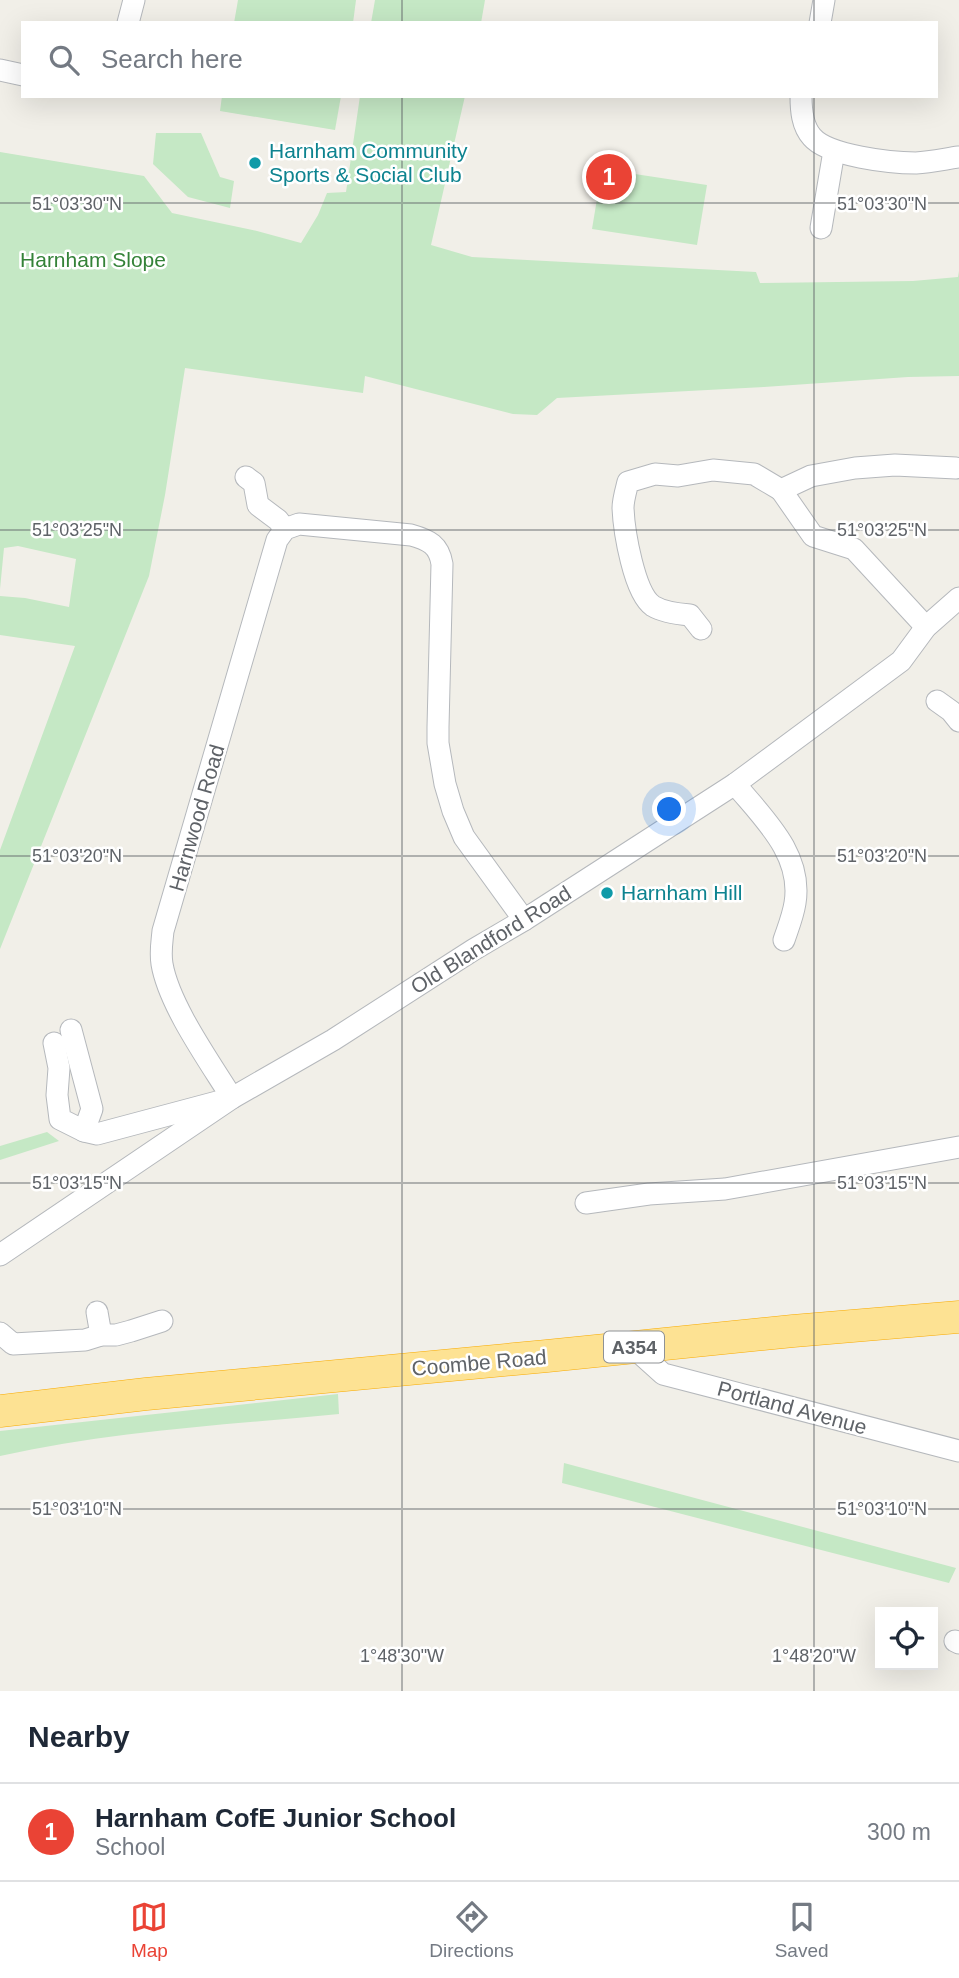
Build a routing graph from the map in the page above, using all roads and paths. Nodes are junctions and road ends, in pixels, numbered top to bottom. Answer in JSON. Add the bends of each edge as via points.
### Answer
{"nodes":[{"id":1,"x":134,"y":0,"type":"edge"},
{"id":2,"x":824,"y":0,"type":"edge"},
{"id":3,"x":129,"y":21,"type":"edge"},
{"id":4,"x":820,"y":21,"type":"edge"},
{"id":5,"x":0,"y":70,"type":"edge"},
{"id":6,"x":21,"y":75,"type":"edge"},
{"id":7,"x":801,"y":98,"type":"edge"},
{"id":8,"x":834,"y":151,"type":"junction"},
{"id":9,"x":959,"y":157,"type":"edge"},
{"id":10,"x":821,"y":228,"type":"dead end"},
{"id":11,"x":956,"y":468,"type":"dead end"},
{"id":12,"x":246,"y":477,"type":"dead end"},
{"id":13,"x":781,"y":490,"type":"junction"},
{"id":14,"x":285,"y":529,"type":"junction"},
{"id":15,"x":959,"y":597,"type":"edge"},
{"id":16,"x":926,"y":627,"type":"junction"},
{"id":17,"x":701,"y":629,"type":"dead end"},
{"id":18,"x":937,"y":701,"type":"dead end"},
{"id":19,"x":959,"y":721,"type":"edge"},
{"id":20,"x":735,"y":784,"type":"junction"},
{"id":21,"x":524,"y":920,"type":"junction"},
{"id":22,"x":784,"y":940,"type":"dead end"},
{"id":23,"x":232,"y":1098,"type":"junction"},
{"id":24,"x":83,"y":1131,"type":"junction"},
{"id":25,"x":959,"y":1147,"type":"edge"},
{"id":26,"x":586,"y":1203,"type":"dead end"},
{"id":27,"x":0,"y":1255,"type":"edge"},
{"id":28,"x":97,"y":1312,"type":"dead end"},
{"id":29,"x":959,"y":1317,"type":"edge"},
{"id":30,"x":162,"y":1321,"type":"dead end"},
{"id":31,"x":102,"y":1335,"type":"junction"},
{"id":32,"x":1,"y":1337,"type":"edge"},
{"id":33,"x":633,"y":1348,"type":"junction"},
{"id":34,"x":0,"y":1411,"type":"edge"},
{"id":35,"x":959,"y":1451,"type":"edge"}],
"edges":[{"from":1,"to":3,"type":"street"},
{"from":2,"to":4,"type":"street"},
{"from":5,"to":6,"type":"street"},
{"from":7,"to":8,"type":"street","via":[[807,130]]},
{"from":8,"to":9,"type":"street","via":[[916,163]]},
{"from":8,"to":10,"type":"street"},
{"from":11,"to":13,"type":"street","via":[[855,468],[811,476]]},
{"from":12,"to":14,"type":"street","via":[[254,484],[258,505]]},
{"from":13,"to":16,"type":"street","via":[[813,536],[854,549]]},
{"from":13,"to":17,"type":"street","via":[[754,474],[713,470],[678,476],[655,474],[628,482],[623,506],[638,586],[652,606],[690,615]]},
{"from":14,"to":21,"type":"street","via":[[299,524],[411,536],[428,540],[440,554],[438,736],[445,784],[464,837]]},
{"from":14,"to":23,"type":"street","name":"Harnwood Road","via":[[277,540],[161,949],[176,1003]]},
{"from":15,"to":16,"type":"street","name":"Old Blandford Road"},
{"from":16,"to":20,"type":"street","name":"Old Blandford Road","via":[[901,661]]},
{"from":18,"to":19,"type":"street"},
{"from":20,"to":21,"type":"street","name":"Old Blandford Road"},
{"from":20,"to":22,"type":"street","via":[[791,860],[795,903]]},
{"from":21,"to":23,"type":"street","name":"Old Blandford Road"},
{"from":23,"to":24,"type":"street","via":[[97,1134]]},
{"from":23,"to":27,"type":"street","name":"Old Blandford Road"},
{"from":24,"to":24,"type":"street","via":[[60,1119],[57,1095],[62,1036],[92,1109]]},
{"from":25,"to":26,"type":"street","via":[[724,1189]]},
{"from":28,"to":31,"type":"street"},
{"from":29,"to":33,"type":"highway","name":"Coombe Road","number":"A354"},
{"from":30,"to":31,"type":"street"},
{"from":31,"to":32,"type":"street","via":[[13,1344]]},
{"from":33,"to":34,"type":"highway","name":"Coombe Road","number":"A354"},
{"from":33,"to":35,"type":"street","name":"Portland Avenue","via":[[663,1374]]}]}
